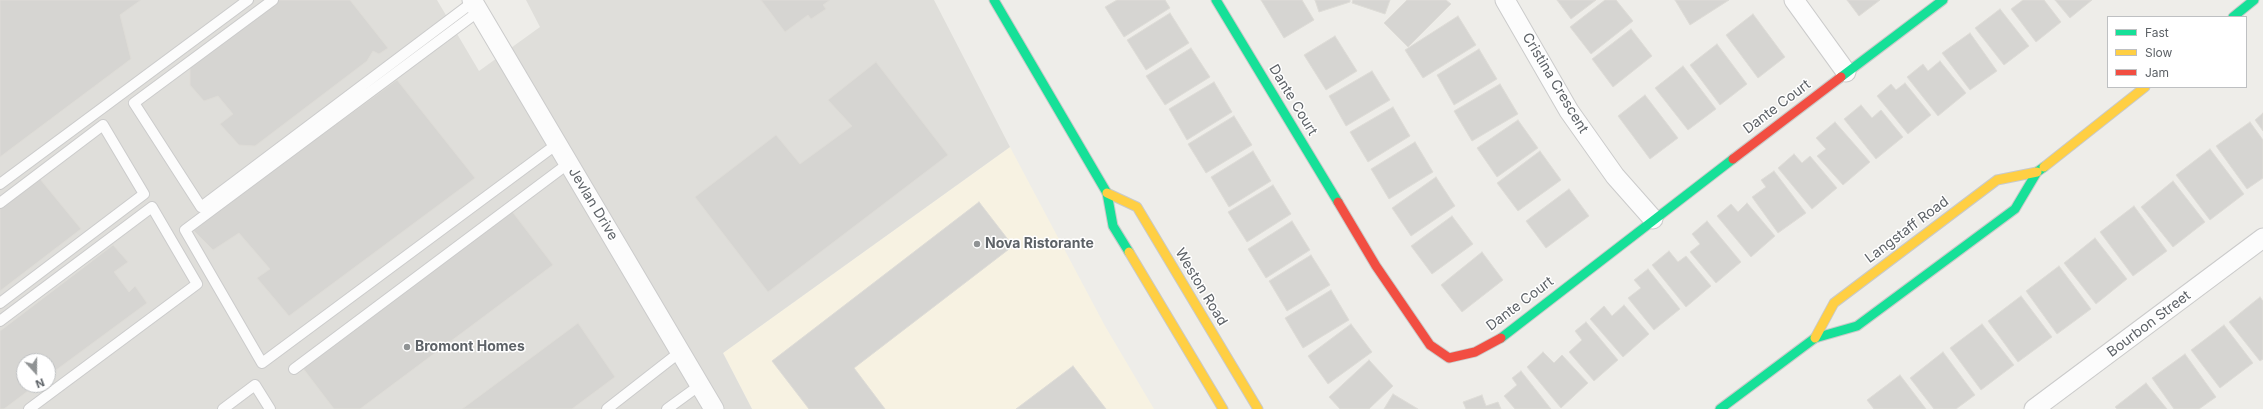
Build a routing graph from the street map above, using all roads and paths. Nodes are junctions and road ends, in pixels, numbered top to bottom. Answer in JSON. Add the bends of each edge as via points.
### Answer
{"nodes":[{"id":1,"x":248,"y":0,"type":"edge"},
{"id":2,"x":273,"y":0,"type":"edge"},
{"id":3,"x":994,"y":0,"type":"edge"},
{"id":4,"x":1216,"y":0,"type":"edge"},
{"id":5,"x":1505,"y":0,"type":"edge"},
{"id":6,"x":1794,"y":0,"type":"edge"},
{"id":7,"x":1943,"y":0,"type":"edge"},
{"id":8,"x":2254,"y":0,"type":"edge"},
{"id":9,"x":475,"y":4,"type":"edge"},
{"id":10,"x":2234,"y":16,"type":"edge"},
{"id":11,"x":1846,"y":72,"type":"junction"},
{"id":12,"x":2144,"y":88,"type":"edge"},
{"id":13,"x":557,"y":144,"type":"junction"},
{"id":14,"x":569,"y":163,"type":"junction"},
{"id":15,"x":2037,"y":172,"type":"junction"},
{"id":16,"x":0,"y":184,"type":"edge"},
{"id":17,"x":1107,"y":193,"type":"junction"},
{"id":18,"x":0,"y":203,"type":"edge"},
{"id":19,"x":1653,"y":219,"type":"junction"},
{"id":20,"x":2263,"y":238,"type":"edge"},
{"id":21,"x":0,"y":303,"type":"edge"},
{"id":22,"x":0,"y":322,"type":"edge"},
{"id":23,"x":1815,"y":338,"type":"junction"},
{"id":24,"x":680,"y":352,"type":"junction"},
{"id":25,"x":294,"y":369,"type":"dead end"},
{"id":26,"x":700,"y":385,"type":"junction"},
{"id":27,"x":29,"y":409,"type":"edge"},
{"id":28,"x":223,"y":409,"type":"edge"},
{"id":29,"x":270,"y":409,"type":"edge"},
{"id":30,"x":607,"y":409,"type":"edge"},
{"id":31,"x":667,"y":409,"type":"edge"},
{"id":32,"x":714,"y":409,"type":"edge"},
{"id":33,"x":1223,"y":409,"type":"edge"},
{"id":34,"x":1258,"y":409,"type":"edge"},
{"id":35,"x":1720,"y":409,"type":"edge"},
{"id":36,"x":2034,"y":409,"type":"edge"}],
"edges":[{"from":1,"to":16,"type":"lane"},
{"from":2,"to":9,"type":"lane","via":[[134,102],[201,207]]},
{"from":3,"to":17,"type":"main road"},
{"from":4,"to":19,"type":"main road","name":"Dante Court","via":[[1376,266],[1430,345],[1449,358],[1475,352],[1497,341]]},
{"from":5,"to":19,"type":"street","name":"Cristina Crescent","via":[[1569,111],[1615,176]]},
{"from":6,"to":11,"type":"street"},
{"from":7,"to":11,"type":"main road","name":"Dante Court"},
{"from":8,"to":10,"type":"main road"},
{"from":9,"to":13,"type":"street","name":"Jevlan Drive"},
{"from":9,"to":13,"type":"lane","via":[[185,230],[262,363]]},
{"from":11,"to":19,"type":"main road","name":"Dante Court"},
{"from":12,"to":15,"type":"main road","name":"Langstaff Road"},
{"from":13,"to":14,"type":"street","name":"Jevlan Drive"},
{"from":14,"to":24,"type":"street","name":"Jevlan Drive"},
{"from":14,"to":25,"type":"lane"},
{"from":15,"to":23,"type":"main road","name":"Langstaff Road","via":[[2015,209],[1857,326]]},
{"from":15,"to":23,"type":"main road","name":"Langstaff Road","via":[[1997,180],[1834,303]]},
{"from":17,"to":33,"type":"main road","via":[[1113,226]]},
{"from":17,"to":34,"type":"main road","name":"Weston Road","via":[[1136,207]]},
{"from":18,"to":21,"type":"lane","via":[[103,125],[144,194]]},
{"from":20,"to":36,"type":"street","name":"Bourbon Street"},
{"from":22,"to":27,"type":"lane","via":[[152,207],[197,284]]},
{"from":23,"to":35,"type":"main road","name":"Langstaff Road"},
{"from":24,"to":26,"type":"street","name":"Jevlan Drive"},
{"from":24,"to":30,"type":"lane"},
{"from":26,"to":31,"type":"lane"},
{"from":26,"to":32,"type":"street","name":"Jevlan Drive"},
{"from":28,"to":29,"type":"lane","via":[[255,385]]}]}
